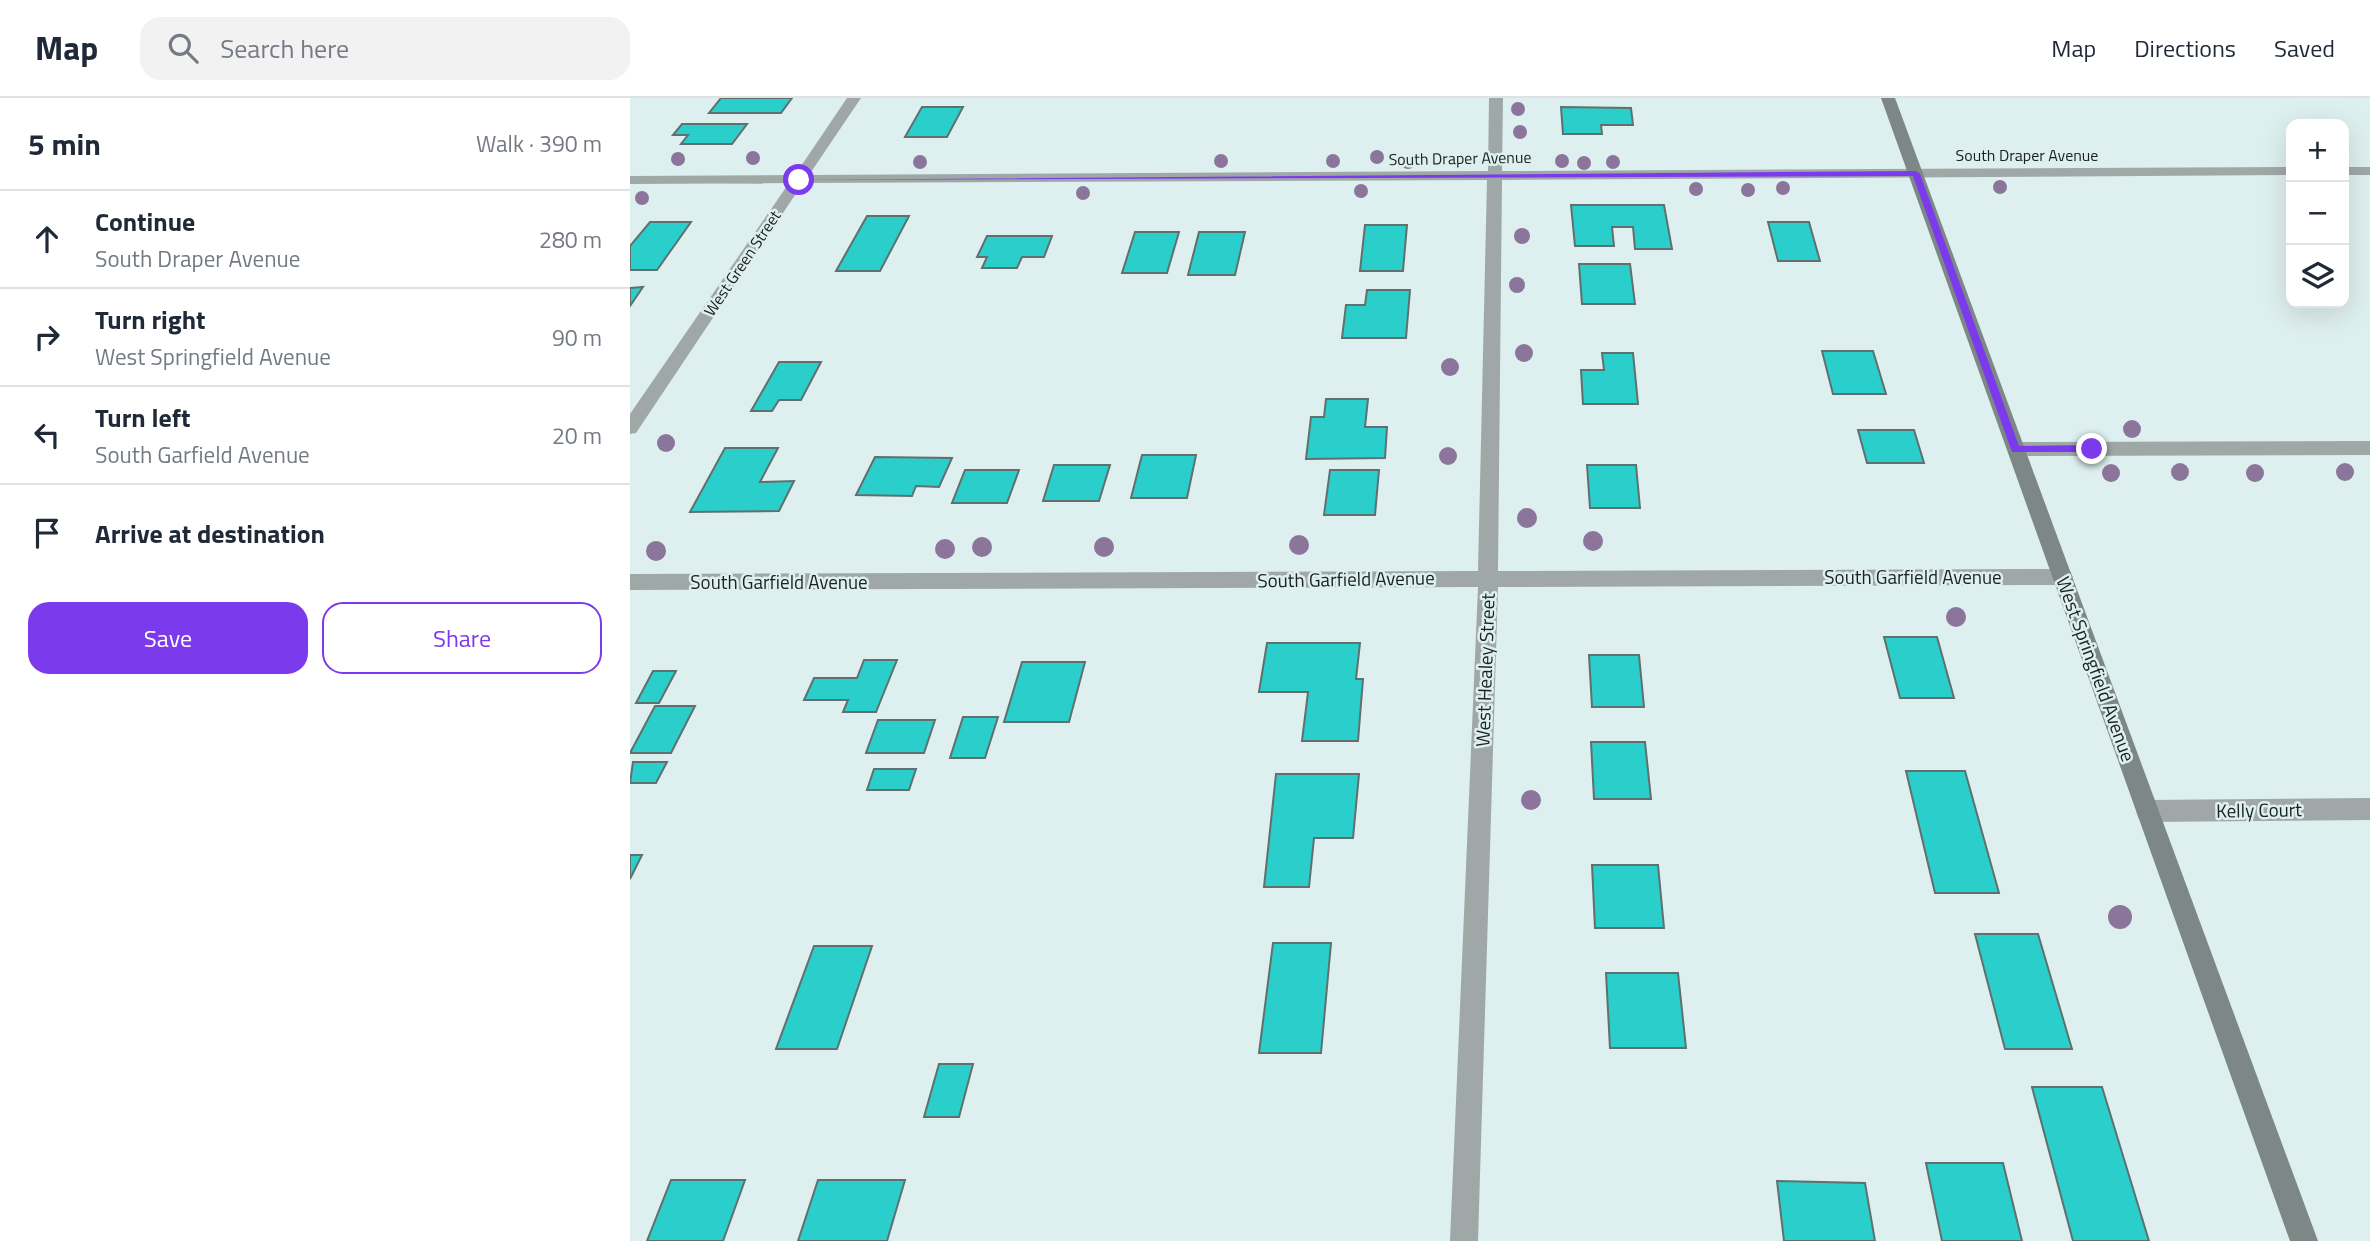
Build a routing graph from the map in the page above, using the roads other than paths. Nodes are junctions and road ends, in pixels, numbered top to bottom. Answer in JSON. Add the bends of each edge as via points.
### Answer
{"nodes":[{"id":1,"x":854,"y":98,"type":"edge"},
{"id":2,"x":1496,"y":98,"type":"edge"},
{"id":3,"x":1888,"y":98,"type":"edge"},
{"id":4,"x":2286,"y":171,"type":"edge"},
{"id":5,"x":2349,"y":171,"type":"edge"},
{"id":6,"x":2370,"y":171,"type":"edge"},
{"id":7,"x":1916,"y":174,"type":"junction"},
{"id":8,"x":1494,"y":175,"type":"junction"},
{"id":9,"x":630,"y":180,"type":"edge"},
{"id":10,"x":799,"y":180,"type":"junction"},
{"id":11,"x":630,"y":428,"type":"edge"},
{"id":12,"x":2370,"y":448,"type":"edge"},
{"id":13,"x":2016,"y":449,"type":"junction"},
{"id":14,"x":2063,"y":577,"type":"junction"},
{"id":15,"x":1488,"y":578,"type":"junction"},
{"id":16,"x":630,"y":582,"type":"edge"},
{"id":17,"x":2370,"y":809,"type":"edge"},
{"id":18,"x":2147,"y":811,"type":"junction"},
{"id":19,"x":1464,"y":1241,"type":"edge"},
{"id":20,"x":2304,"y":1241,"type":"edge"}],
"edges":[{"from":1,"to":10,"type":"street","name":"West Green Street"},
{"from":2,"to":8,"type":"street","name":"West Healey Street"},
{"from":3,"to":7,"type":"main road","name":"West Springfield Avenue"},
{"from":4,"to":7,"type":"street","name":"South Draper Avenue"},
{"from":5,"to":6,"type":"street"},
{"from":7,"to":8,"type":"street","name":"South Draper Avenue"},
{"from":7,"to":13,"type":"main road","name":"West Springfield Avenue"},
{"from":8,"to":10,"type":"street","name":"South Draper Avenue"},
{"from":8,"to":15,"type":"street","name":"West Healey Street"},
{"from":9,"to":10,"type":"street","name":"South Draper Avenue"},
{"from":10,"to":11,"type":"street","name":"West Green Street"},
{"from":12,"to":13,"type":"street"},
{"from":13,"to":14,"type":"main road","name":"West Springfield Avenue"},
{"from":14,"to":15,"type":"street","name":"South Garfield Avenue"},
{"from":14,"to":18,"type":"main road","name":"West Springfield Avenue"},
{"from":15,"to":16,"type":"street","name":"South Garfield Avenue"},
{"from":15,"to":19,"type":"street","name":"West Healey Street"},
{"from":17,"to":18,"type":"street","name":"Kelly Court"},
{"from":18,"to":20,"type":"main road","name":"West Springfield Avenue"}]}
